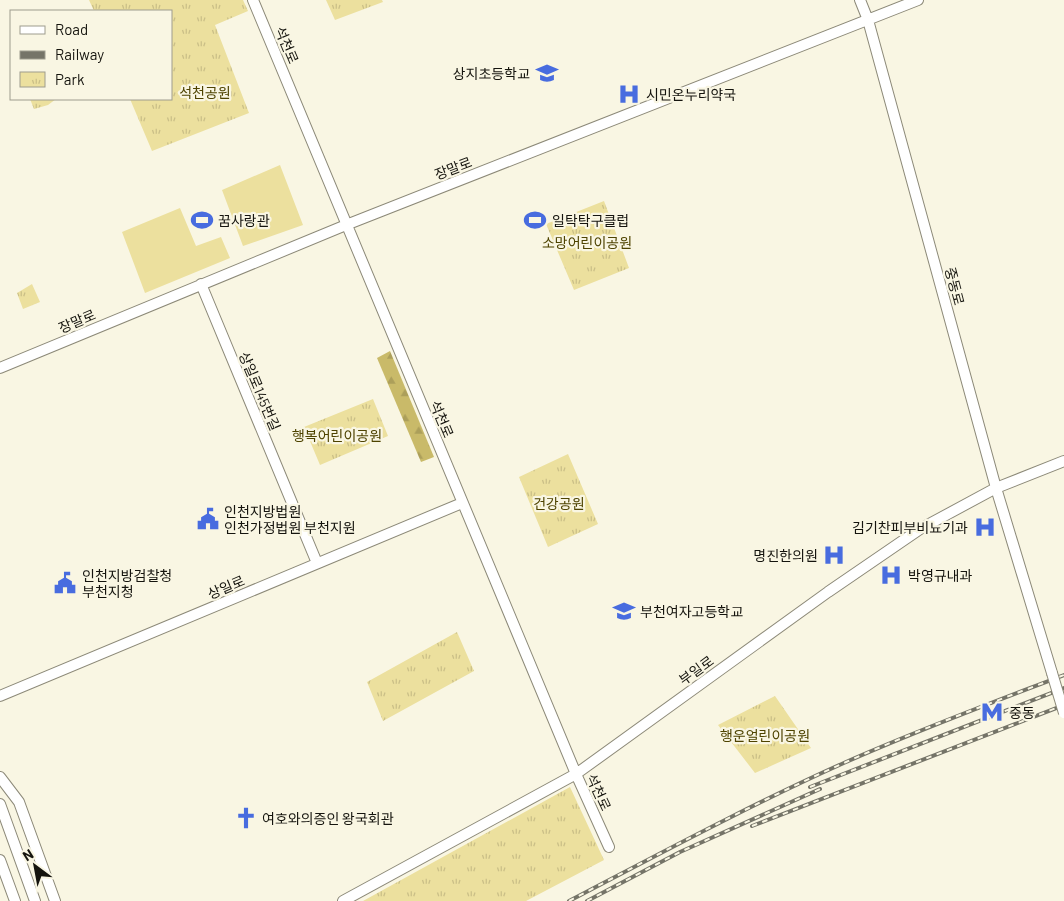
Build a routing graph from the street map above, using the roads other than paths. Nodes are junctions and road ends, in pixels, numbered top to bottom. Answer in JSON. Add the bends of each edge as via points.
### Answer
{"nodes":[{"id":1,"x":253,"y":0,"type":"edge"},
{"id":2,"x":860,"y":0,"type":"edge"},
{"id":3,"x":918,"y":0,"type":"edge"},
{"id":4,"x":868,"y":20,"type":"junction"},
{"id":5,"x":346,"y":225,"type":"junction"},
{"id":6,"x":201,"y":284,"type":"junction"},
{"id":7,"x":0,"y":368,"type":"edge"},
{"id":8,"x":1064,"y":461,"type":"edge"},
{"id":9,"x":996,"y":488,"type":"junction"},
{"id":10,"x":462,"y":503,"type":"junction"},
{"id":11,"x":317,"y":563,"type":"junction"},
{"id":12,"x":0,"y":696,"type":"edge"},
{"id":13,"x":1064,"y":713,"type":"edge"},
{"id":14,"x":576,"y":774,"type":"junction"},
{"id":15,"x":0,"y":777,"type":"edge"},
{"id":16,"x":0,"y":804,"type":"edge"},
{"id":17,"x":609,"y":847,"type":"dead end"},
{"id":18,"x":0,"y":860,"type":"edge"},
{"id":19,"x":15,"y":901,"type":"edge"},
{"id":20,"x":35,"y":901,"type":"edge"},
{"id":21,"x":55,"y":901,"type":"edge"},
{"id":22,"x":343,"y":901,"type":"edge"}],
"edges":[{"from":1,"to":5,"type":"street","name":"석천로"},
{"from":2,"to":4,"type":"street","name":"중동로"},
{"from":3,"to":4,"type":"street","name":"장말로"},
{"from":4,"to":5,"type":"street","name":"장말로"},
{"from":4,"to":9,"type":"street","name":"중동로"},
{"from":5,"to":6,"type":"street","name":"장말로"},
{"from":5,"to":10,"type":"street","name":"석천로"},
{"from":6,"to":7,"type":"street","name":"장말로"},
{"from":6,"to":11,"type":"street","name":"상일로145번길"},
{"from":8,"to":9,"type":"street","name":"부일로"},
{"from":9,"to":13,"type":"street","name":"중동로","bridge":true},
{"from":9,"to":14,"type":"street","name":"부일로","via":[[920,529],[889,550]]},
{"from":10,"to":11,"type":"street","name":"상일로"},
{"from":10,"to":14,"type":"street","name":"석천로"},
{"from":11,"to":12,"type":"street","name":"상일로"},
{"from":14,"to":17,"type":"street","name":"석천로"},
{"from":14,"to":22,"type":"street","name":"부일로"},
{"from":15,"to":21,"type":"street","via":[[19,802]]},
{"from":16,"to":20,"type":"street"},
{"from":18,"to":19,"type":"street"}]}
